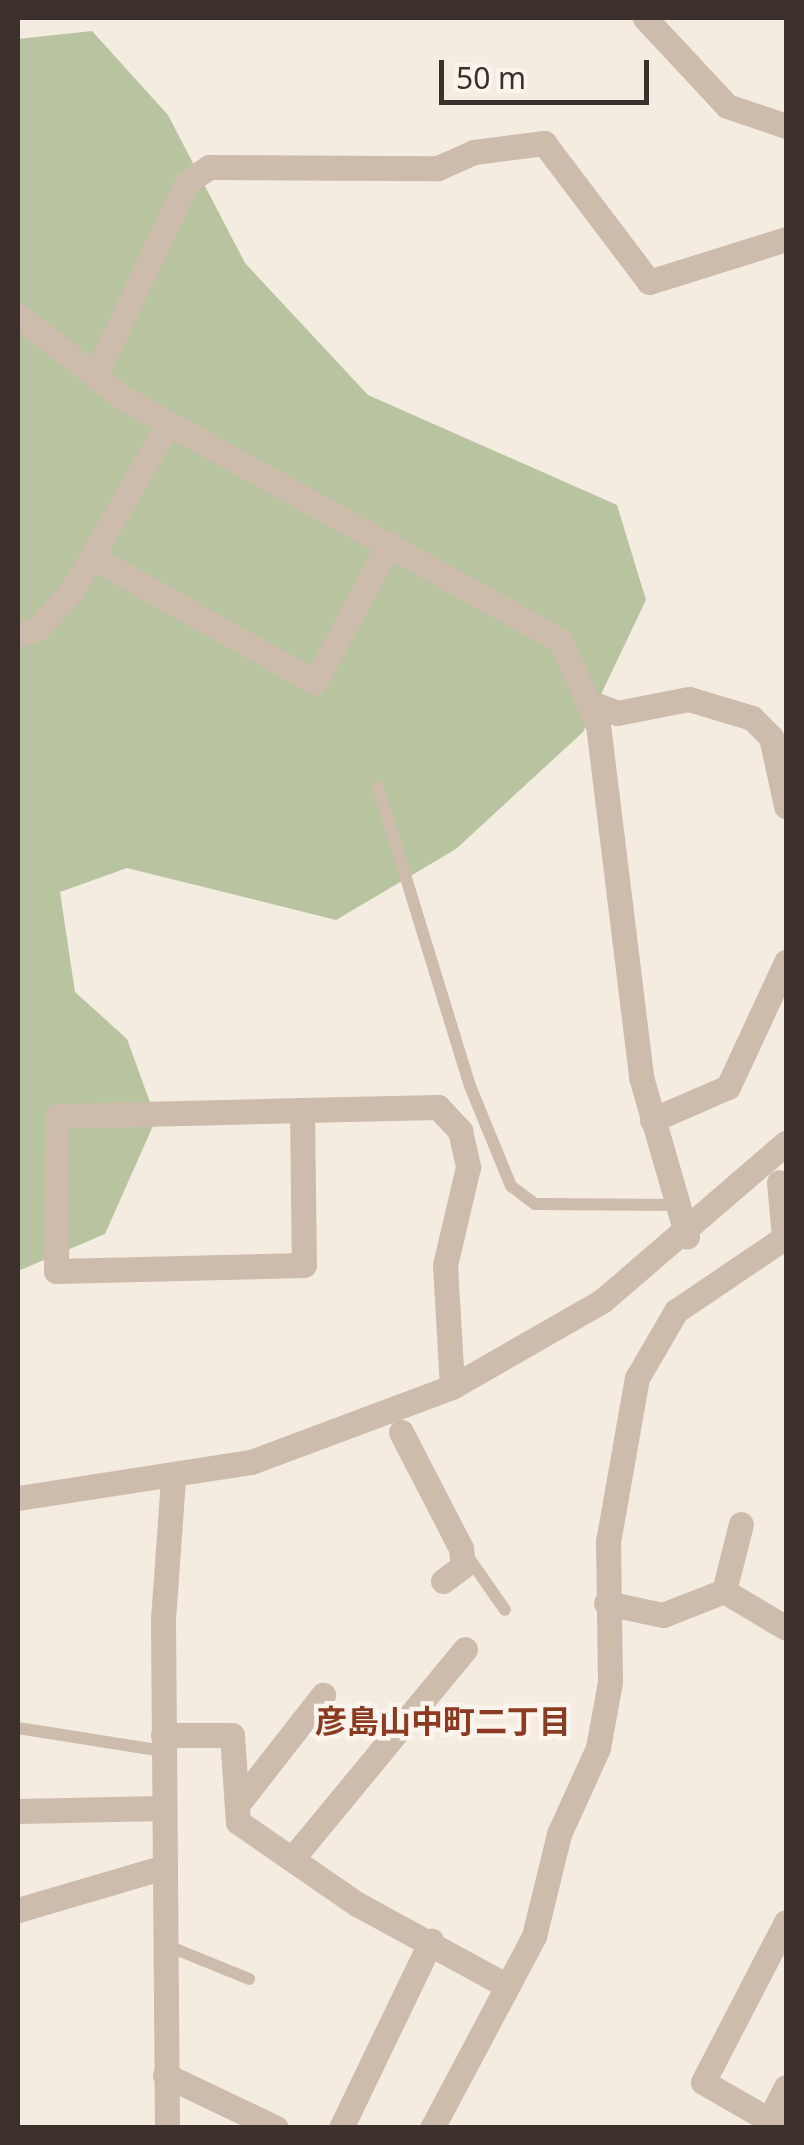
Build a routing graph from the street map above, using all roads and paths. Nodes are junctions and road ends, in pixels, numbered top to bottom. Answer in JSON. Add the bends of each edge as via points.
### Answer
{"nodes":[{"id":1,"x":644,"y":18,"type":"edge"},
{"id":2,"x":786,"y":126,"type":"edge"},
{"id":3,"x":786,"y":239,"type":"edge"},
{"id":4,"x":18,"y":315,"type":"edge"},
{"id":5,"x":98,"y":370,"type":"junction"},
{"id":6,"x":168,"y":424,"type":"junction"},
{"id":7,"x":389,"y":544,"type":"junction"},
{"id":8,"x":92,"y":557,"type":"junction"},
{"id":9,"x":18,"y":635,"type":"edge"},
{"id":10,"x":594,"y":704,"type":"junction"},
{"id":11,"x":378,"y":787,"type":"dead end"},
{"id":12,"x":786,"y":806,"type":"edge"},
{"id":13,"x":786,"y":962,"type":"edge"},
{"id":14,"x":302,"y":1110,"type":"junction"},
{"id":15,"x":652,"y":1120,"type":"junction"},
{"id":16,"x":786,"y":1143,"type":"edge"},
{"id":17,"x":779,"y":1182,"type":"dead end"},
{"id":18,"x":678,"y":1204,"type":"junction"},
{"id":19,"x":687,"y":1236,"type":"junction"},
{"id":20,"x":452,"y":1387,"type":"junction"},
{"id":21,"x":401,"y":1432,"type":"dead end"},
{"id":22,"x":173,"y":1478,"type":"junction"},
{"id":23,"x":18,"y":1498,"type":"edge"},
{"id":24,"x":741,"y":1524,"type":"dead end"},
{"id":25,"x":461,"y":1548,"type":"junction"},
{"id":26,"x":443,"y":1582,"type":"dead end"},
{"id":27,"x":724,"y":1591,"type":"junction"},
{"id":28,"x":606,"y":1603,"type":"junction"},
{"id":29,"x":505,"y":1610,"type":"dead end"},
{"id":30,"x":786,"y":1624,"type":"edge"},
{"id":31,"x":465,"y":1650,"type":"dead end"},
{"id":32,"x":324,"y":1694,"type":"dead end"},
{"id":33,"x":18,"y":1728,"type":"edge"},
{"id":34,"x":163,"y":1743,"type":"junction"},
{"id":35,"x":237,"y":1805,"type":"junction"},
{"id":36,"x":162,"y":1808,"type":"junction"},
{"id":37,"x":18,"y":1811,"type":"edge"},
{"id":38,"x":292,"y":1859,"type":"junction"},
{"id":39,"x":161,"y":1868,"type":"junction"},
{"id":40,"x":18,"y":1910,"type":"edge"},
{"id":41,"x":786,"y":1922,"type":"edge"},
{"id":42,"x":431,"y":1942,"type":"junction"},
{"id":43,"x":163,"y":1944,"type":"junction"},
{"id":44,"x":249,"y":1979,"type":"dead end"},
{"id":45,"x":504,"y":1984,"type":"junction"},
{"id":46,"x":166,"y":2075,"type":"junction"},
{"id":47,"x":786,"y":2087,"type":"edge"},
{"id":48,"x":438,"y":2122,"type":"edge"},
{"id":49,"x":772,"y":2124,"type":"edge"},
{"id":50,"x":167,"y":2128,"type":"edge"},
{"id":51,"x":276,"y":2128,"type":"edge"},
{"id":52,"x":341,"y":2128,"type":"edge"}],
"edges":[{"from":1,"to":2,"type":"street","via":[[727,106]]},
{"from":3,"to":5,"type":"street","via":[[649,282],[544,143],[474,152],[438,168],[220,164],[187,182]]},
{"from":4,"to":5,"type":"street"},
{"from":5,"to":6,"type":"street","via":[[123,398]]},
{"from":6,"to":7,"type":"street"},
{"from":6,"to":8,"type":"street"},
{"from":7,"to":8,"type":"street","via":[[315,682]]},
{"from":7,"to":10,"type":"street","via":[[560,640]]},
{"from":8,"to":9,"type":"street","via":[[56,611]]},
{"from":10,"to":12,"type":"street","via":[[617,713],[690,699],[752,718],[771,736]]},
{"from":10,"to":15,"type":"street"},
{"from":11,"to":18,"type":"lane","via":[[470,1086],[511,1186],[535,1204]]},
{"from":13,"to":15,"type":"street","via":[[728,1087]]},
{"from":14,"to":14,"type":"street","via":[[57,1116],[56,1270],[304,1265]]},
{"from":14,"to":20,"type":"street","via":[[438,1107],[460,1131],[466,1190],[444,1265]]},
{"from":15,"to":18,"type":"street"},
{"from":16,"to":19,"type":"street"},
{"from":17,"to":28,"type":"street","via":[[784,1238],[676,1311],[637,1378],[614,1490]]},
{"from":18,"to":19,"type":"street"},
{"from":19,"to":20,"type":"street","via":[[602,1301]]},
{"from":20,"to":22,"type":"street","via":[[372,1423]]},
{"from":21,"to":25,"type":"street"},
{"from":22,"to":23,"type":"street"},
{"from":22,"to":34,"type":"street"},
{"from":24,"to":27,"type":"street"},
{"from":25,"to":26,"type":"street","via":[[462,1566]]},
{"from":25,"to":29,"type":"lane"},
{"from":27,"to":28,"type":"street","via":[[663,1615]]},
{"from":27,"to":30,"type":"street"},
{"from":28,"to":45,"type":"street","via":[[610,1682],[598,1748],[559,1834],[540,1922]]},
{"from":31,"to":38,"type":"street"},
{"from":32,"to":35,"type":"street"},
{"from":33,"to":34,"type":"lane"},
{"from":34,"to":35,"type":"street","via":[[232,1734]]},
{"from":34,"to":36,"type":"street"},
{"from":35,"to":38,"type":"street","via":[[238,1822]]},
{"from":36,"to":37,"type":"street"},
{"from":36,"to":39,"type":"street"},
{"from":38,"to":42,"type":"street"},
{"from":39,"to":40,"type":"street"},
{"from":39,"to":43,"type":"street"},
{"from":41,"to":49,"type":"street","via":[[703,2082]]},
{"from":42,"to":45,"type":"street"},
{"from":42,"to":52,"type":"street"},
{"from":43,"to":44,"type":"lane"},
{"from":43,"to":46,"type":"street"},
{"from":45,"to":48,"type":"street"},
{"from":46,"to":50,"type":"street"},
{"from":46,"to":51,"type":"street"},
{"from":47,"to":49,"type":"street"}]}
